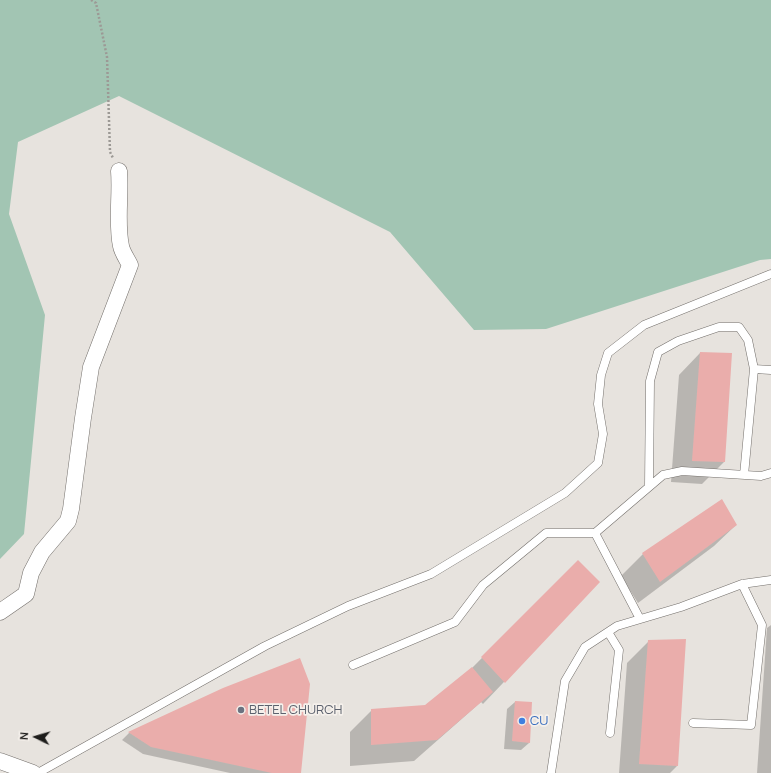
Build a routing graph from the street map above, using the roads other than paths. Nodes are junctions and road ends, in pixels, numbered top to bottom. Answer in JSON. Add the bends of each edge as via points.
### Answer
{"nodes":[{"id":1,"x":119,"y":171,"type":"road end"},
{"id":2,"x":771,"y":274,"type":"edge"},
{"id":3,"x":754,"y":368,"type":"junction"},
{"id":4,"x":771,"y":370,"type":"edge"},
{"id":5,"x":771,"y":473,"type":"edge"},
{"id":6,"x":744,"y":475,"type":"junction"},
{"id":7,"x":650,"y":486,"type":"junction"},
{"id":8,"x":595,"y":533,"type":"junction"},
{"id":9,"x":771,"y":580,"type":"edge"},
{"id":10,"x":742,"y":584,"type":"junction"},
{"id":11,"x":0,"y":612,"type":"edge"},
{"id":12,"x":640,"y":619,"type":"junction"},
{"id":13,"x":608,"y":632,"type":"junction"},
{"id":14,"x":353,"y":665,"type":"dead end"},
{"id":15,"x":693,"y":723,"type":"dead end"},
{"id":16,"x":610,"y":733,"type":"dead end"},
{"id":17,"x":0,"y":761,"type":"edge"},
{"id":18,"x":33,"y":773,"type":"edge"},
{"id":19,"x":38,"y":773,"type":"edge"},
{"id":20,"x":551,"y":773,"type":"edge"}],
"edges":[{"from":1,"to":11,"type":"street","via":[[121,246],[130,265],[92,367],[68,521],[42,552],[26,594]]},
{"from":2,"to":19,"type":"lane","via":[[644,325],[608,353],[601,374],[598,404],[603,434],[598,463],[565,493],[431,574],[348,606],[265,646]]},
{"from":3,"to":4,"type":"lane"},
{"from":3,"to":6,"type":"lane"},
{"from":3,"to":7,"type":"lane","via":[[748,340],[739,327],[719,327],[678,341],[658,352],[650,382]]},
{"from":5,"to":6,"type":"lane","via":[[761,476]]},
{"from":6,"to":7,"type":"lane","via":[[682,471],[663,475]]},
{"from":7,"to":8,"type":"lane"},
{"from":8,"to":12,"type":"lane"},
{"from":8,"to":14,"type":"lane","via":[[546,533],[483,585],[455,622]]},
{"from":9,"to":10,"type":"lane"},
{"from":10,"to":12,"type":"lane"},
{"from":10,"to":15,"type":"lane","via":[[762,625],[751,725]]},
{"from":12,"to":13,"type":"lane","via":[[617,626]]},
{"from":13,"to":16,"type":"lane","via":[[618,650]]},
{"from":13,"to":20,"type":"lane","via":[[585,647],[565,681]]},
{"from":17,"to":18,"type":"street"}]}
